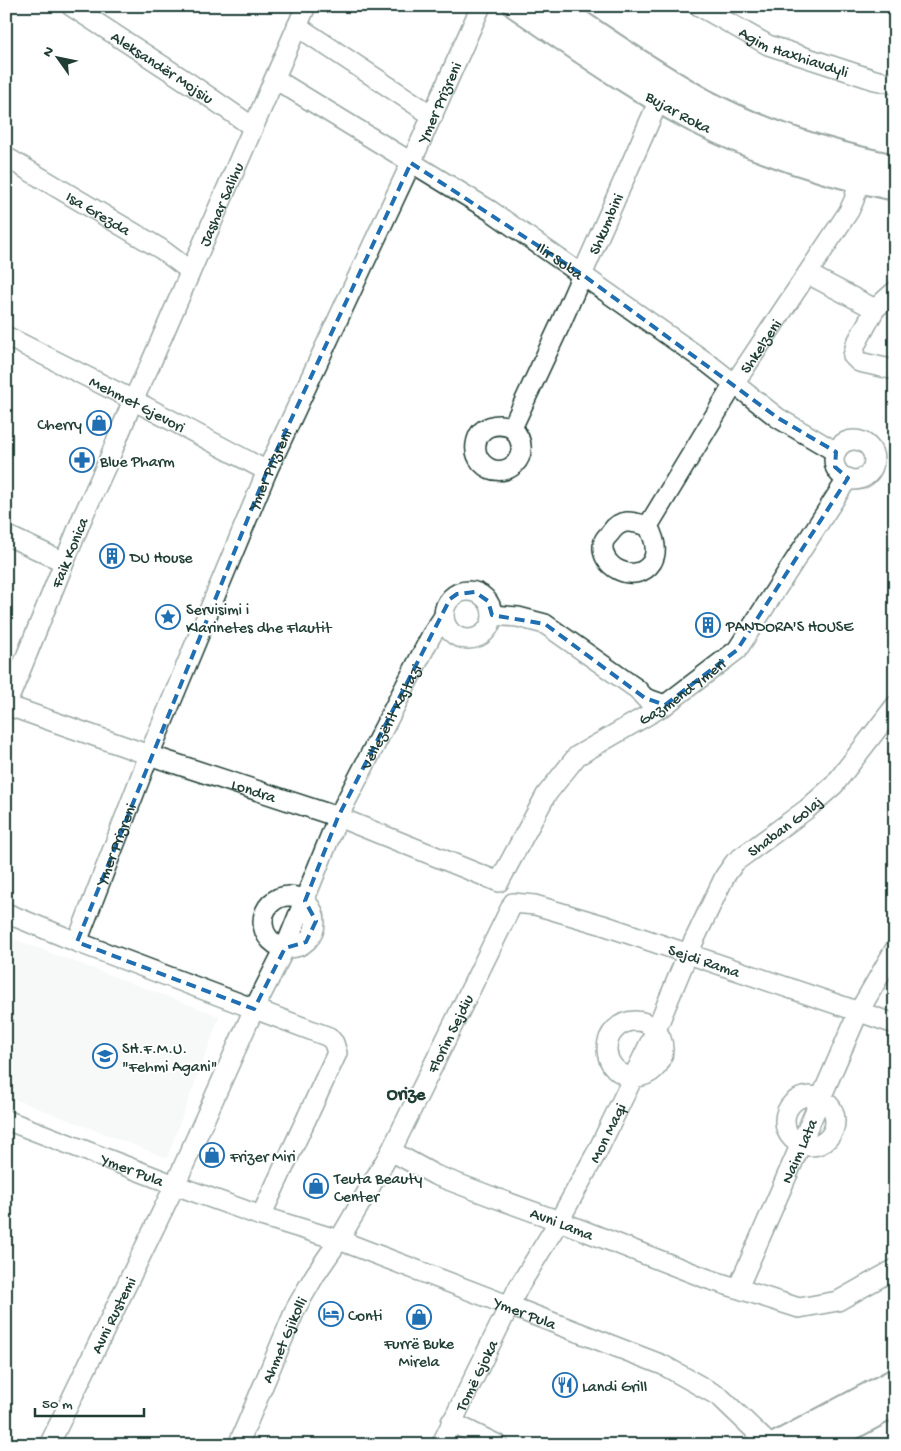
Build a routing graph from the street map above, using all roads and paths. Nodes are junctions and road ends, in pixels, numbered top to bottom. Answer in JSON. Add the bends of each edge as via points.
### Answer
{"nodes":[{"id":1,"x":71,"y":6,"type":"edge"},
{"id":2,"x":306,"y":6,"type":"edge"},
{"id":3,"x":481,"y":6,"type":"edge"},
{"id":4,"x":516,"y":6,"type":"edge"},
{"id":5,"x":555,"y":6,"type":"edge"},
{"id":6,"x":700,"y":6,"type":"edge"},
{"id":7,"x":297,"y":26,"type":"junction"},
{"id":8,"x":275,"y":79,"type":"junction"},
{"id":9,"x":895,"y":84,"type":"edge"},
{"id":10,"x":659,"y":100,"type":"junction"},
{"id":11,"x":433,"y":116,"type":"junction"},
{"id":12,"x":254,"y":127,"type":"junction"},
{"id":13,"x":6,"y":157,"type":"edge"},
{"id":14,"x":411,"y":163,"type":"junction"},
{"id":15,"x":895,"y":167,"type":"edge"},
{"id":16,"x":862,"y":171,"type":"junction"},
{"id":17,"x":895,"y":188,"type":"edge"},
{"id":18,"x":190,"y":270,"type":"junction"},
{"id":19,"x":808,"y":274,"type":"junction"},
{"id":20,"x":583,"y":275,"type":"junction"},
{"id":21,"x":895,"y":291,"type":"edge"},
{"id":22,"x":875,"y":309,"type":"junction"},
{"id":23,"x":6,"y":336,"type":"edge"},
{"id":24,"x":895,"y":370,"type":"edge"},
{"id":25,"x":734,"y":384,"type":"junction"},
{"id":26,"x":132,"y":400,"type":"junction"},
{"id":27,"x":512,"y":428,"type":"dead end"},
{"id":28,"x":836,"y":452,"type":"junction"},
{"id":29,"x":267,"y":471,"type":"junction"},
{"id":30,"x":848,"y":478,"type":"junction"},
{"id":31,"x":648,"y":526,"type":"dead end"},
{"id":32,"x":6,"y":535,"type":"edge"},
{"id":33,"x":64,"y":562,"type":"junction"},
{"id":34,"x":492,"y":615,"type":"junction"},
{"id":35,"x":444,"y":616,"type":"junction"},
{"id":36,"x":6,"y":705,"type":"edge"},
{"id":37,"x":664,"y":705,"type":"junction"},
{"id":38,"x":895,"y":706,"type":"edge"},
{"id":39,"x":149,"y":755,"type":"junction"},
{"id":40,"x":338,"y":817,"type":"junction"},
{"id":41,"x":510,"y":860,"type":"junction"},
{"id":42,"x":466,"y":869,"type":"junction"},
{"id":43,"x":499,"y":882,"type":"joint"},
{"id":44,"x":305,"y":901,"type":"junction"},
{"id":45,"x":513,"y":903,"type":"joint"},
{"id":46,"x":6,"y":914,"type":"edge"},
{"id":47,"x":77,"y":942,"type":"junction"},
{"id":48,"x":285,"y":948,"type":"junction"},
{"id":49,"x":895,"y":949,"type":"edge"},
{"id":50,"x":688,"y":953,"type":"junction"},
{"id":51,"x":254,"y":1009,"type":"junction"},
{"id":52,"x":858,"y":1013,"type":"junction"},
{"id":53,"x":895,"y":1024,"type":"edge"},
{"id":54,"x":656,"y":1030,"type":"junction"},
{"id":55,"x":633,"y":1077,"type":"junction"},
{"id":56,"x":820,"y":1097,"type":"junction"},
{"id":57,"x":6,"y":1120,"type":"edge"},
{"id":58,"x":800,"y":1144,"type":"junction"},
{"id":59,"x":391,"y":1151,"type":"junction"},
{"id":60,"x":176,"y":1185,"type":"junction"},
{"id":61,"x":261,"y":1216,"type":"junction"},
{"id":62,"x":559,"y":1221,"type":"junction"},
{"id":63,"x":339,"y":1240,"type":"junction"},
{"id":64,"x":895,"y":1269,"type":"edge"},
{"id":65,"x":738,"y":1288,"type":"junction"},
{"id":66,"x":509,"y":1305,"type":"junction"},
{"id":67,"x":895,"y":1381,"type":"edge"},
{"id":68,"x":895,"y":1404,"type":"edge"},
{"id":69,"x":451,"y":1422,"type":"junction"},
{"id":70,"x":49,"y":1445,"type":"edge"},
{"id":71,"x":238,"y":1445,"type":"edge"},
{"id":72,"x":441,"y":1445,"type":"edge"},
{"id":73,"x":498,"y":1445,"type":"edge"},
{"id":74,"x":770,"y":1445,"type":"edge"},
{"id":75,"x":775,"y":1445,"type":"edge"},
{"id":76,"x":819,"y":1445,"type":"edge"}],
"edges":[{"from":1,"to":12,"type":"street","name":"Aleksandër Mojsiu"},
{"from":2,"to":7,"type":"street","name":"Jashar Salihu"},
{"from":3,"to":11,"type":"street","name":"Ymer Prizreni"},
{"from":4,"to":10,"type":"main road","name":"Bujar Roka"},
{"from":5,"to":16,"type":"main road","name":"Bujar Roka","via":[[707,103]]},
{"from":6,"to":9,"type":"street","name":"Agim Haxhiavdyli","via":[[768,46]]},
{"from":7,"to":8,"type":"street","name":"Jashar Salihu"},
{"from":7,"to":11,"type":"street"},
{"from":8,"to":12,"type":"street","name":"Jashar Salihu"},
{"from":8,"to":14,"type":"street","name":"Ilir Soba"},
{"from":10,"to":16,"type":"main road","name":"Bujar Roka","via":[[764,151],[815,168]]},
{"from":10,"to":20,"type":"street","name":"Shkumbini"},
{"from":11,"to":14,"type":"street","name":"Ymer Prizreni"},
{"from":12,"to":18,"type":"street","name":"Jashar Salihu"},
{"from":13,"to":18,"type":"street","name":"Isa Grezda","via":[[161,249]]},
{"from":14,"to":20,"type":"street","name":"Ilir Soba","via":[[491,211]]},
{"from":14,"to":29,"type":"street","name":"Ymer Prizreni"},
{"from":15,"to":16,"type":"main road"},
{"from":16,"to":17,"type":"main road"},
{"from":16,"to":19,"type":"street","name":"Shkelzeni","via":[[849,211]]},
{"from":18,"to":26,"type":"street","name":"Jashar Salihu"},
{"from":19,"to":22,"type":"street"},
{"from":19,"to":25,"type":"street","name":"Shkelzeni"},
{"from":20,"to":25,"type":"street","name":"Ilir Soba"},
{"from":20,"to":27,"type":"street","name":"Shkumbini"},
{"from":21,"to":22,"type":"street"},
{"from":22,"to":24,"type":"street","via":[[853,356],[858,362]]},
{"from":23,"to":26,"type":"street","name":"Mehmet Gjevori"},
{"from":25,"to":28,"type":"street","name":"Ilir Soba","via":[[778,418]]},
{"from":25,"to":31,"type":"street","name":"Shkelzeni"},
{"from":26,"to":29,"type":"street","name":"Mehmet Gjevori"},
{"from":26,"to":33,"type":"street","name":"Faik Konica"},
{"from":28,"to":30,"type":"street","via":[[835,467]]},
{"from":28,"to":30,"type":"street","via":[[844,443],[855,440],[866,444],[871,451],[873,462],[868,473],[858,479]]},
{"from":29,"to":39,"type":"street","name":"Ymer Prizreni"},
{"from":30,"to":37,"type":"street","name":"Gazmend Ymeri","via":[[737,650]]},
{"from":32,"to":33,"type":"street"},
{"from":33,"to":36,"type":"street","name":"Faik Konica"},
{"from":34,"to":35,"type":"street","name":"Vëllezërit Kajtazi","via":[[492,608],[482,595],[466,591],[450,600]]},
{"from":34,"to":35,"type":"street","via":[[489,629],[471,640],[451,633]]},
{"from":34,"to":37,"type":"street","via":[[545,624],[645,698]]},
{"from":35,"to":40,"type":"street","name":"Vëllezërit Kajtazi"},
{"from":36,"to":39,"type":"street","name":"Londra"},
{"from":37,"to":41,"type":"street","name":"Gazmend Ymeri","via":[[577,756],[546,795]]},
{"from":38,"to":50,"type":"street","name":"Shaban Golaj","via":[[834,786],[807,810],[734,862]]},
{"from":39,"to":40,"type":"street","name":"Londra"},
{"from":39,"to":47,"type":"street","name":"Ymer Prizreni"},
{"from":40,"to":42,"type":"street","name":"Londra"},
{"from":40,"to":44,"type":"street","name":"Vëllezërit Kajtazi"},
{"from":41,"to":42,"type":"street"},
{"from":41,"to":43,"type":"street","name":"Gazmend Ymeri"},
{"from":42,"to":43,"type":"street","name":"Londra"},
{"from":44,"to":48,"type":"street","name":"Vëllezërit Kajtazi"},
{"from":44,"to":48,"type":"street","via":[[289,895],[273,901],[267,908],[263,924],[265,932],[276,945]]},
{"from":45,"to":50,"type":"street","name":"Sejdi Rama","via":[[535,905]]},
{"from":45,"to":59,"type":"street","name":"Florim Sejdiu"},
{"from":46,"to":47,"type":"street"},
{"from":47,"to":51,"type":"street"},
{"from":48,"to":51,"type":"street","name":"Vëllezërit Kajtazi"},
{"from":49,"to":52,"type":"street","name":"Naim Lata"},
{"from":50,"to":52,"type":"street","name":"Sejdi Rama"},
{"from":50,"to":54,"type":"street","name":"Mon Maqi"},
{"from":51,"to":60,"type":"street","name":"Avni Rustemi"},
{"from":51,"to":61,"type":"street","via":[[329,1038],[336,1052]]},
{"from":52,"to":53,"type":"street","name":"Sejdi Rama"},
{"from":52,"to":56,"type":"street","name":"Naim Lata"},
{"from":54,"to":55,"type":"street","name":"Mon Maqi"},
{"from":54,"to":55,"type":"street","via":[[640,1022],[631,1022],[615,1030],[610,1037],[608,1055],[611,1063],[624,1075]]},
{"from":55,"to":62,"type":"street","name":"Mon Maqi"},
{"from":56,"to":58,"type":"street","name":"Naim Lata"},
{"from":56,"to":58,"type":"street","via":[[805,1096],[791,1104],[784,1118],[788,1134]]},
{"from":56,"to":58,"type":"street","via":[[832,1108],[836,1123],[834,1131],[816,1146]]},
{"from":57,"to":60,"type":"street","name":"Ymer Pula"},
{"from":58,"to":65,"type":"street","name":"Naim Lata"},
{"from":59,"to":62,"type":"street","name":"Avni Lama","via":[[435,1175]]},
{"from":59,"to":63,"type":"street","name":"Florim Sejdiu"},
{"from":60,"to":61,"type":"street","name":"Ymer Pula"},
{"from":60,"to":70,"type":"street","name":"Avni Rustemi"},
{"from":61,"to":63,"type":"street","name":"Ymer Pula"},
{"from":62,"to":65,"type":"street","name":"Avni Lama"},
{"from":62,"to":66,"type":"street","name":"Mon Maqi"},
{"from":63,"to":66,"type":"street","name":"Ymer Pula"},
{"from":63,"to":71,"type":"street","name":"Ahmet Gjikolli","via":[[296,1308]]},
{"from":64,"to":65,"type":"street","name":"Avni Lama","via":[[838,1301],[799,1308]]},
{"from":66,"to":69,"type":"street","name":"Tomë Gjoka"},
{"from":66,"to":74,"type":"street","name":"Ymer Pula","via":[[663,1365],[720,1397]]},
{"from":67,"to":75,"type":"main road"},
{"from":68,"to":76,"type":"main road"},
{"from":69,"to":72,"type":"street","name":"Tomë Gjoka"},
{"from":69,"to":73,"type":"street"}]}
